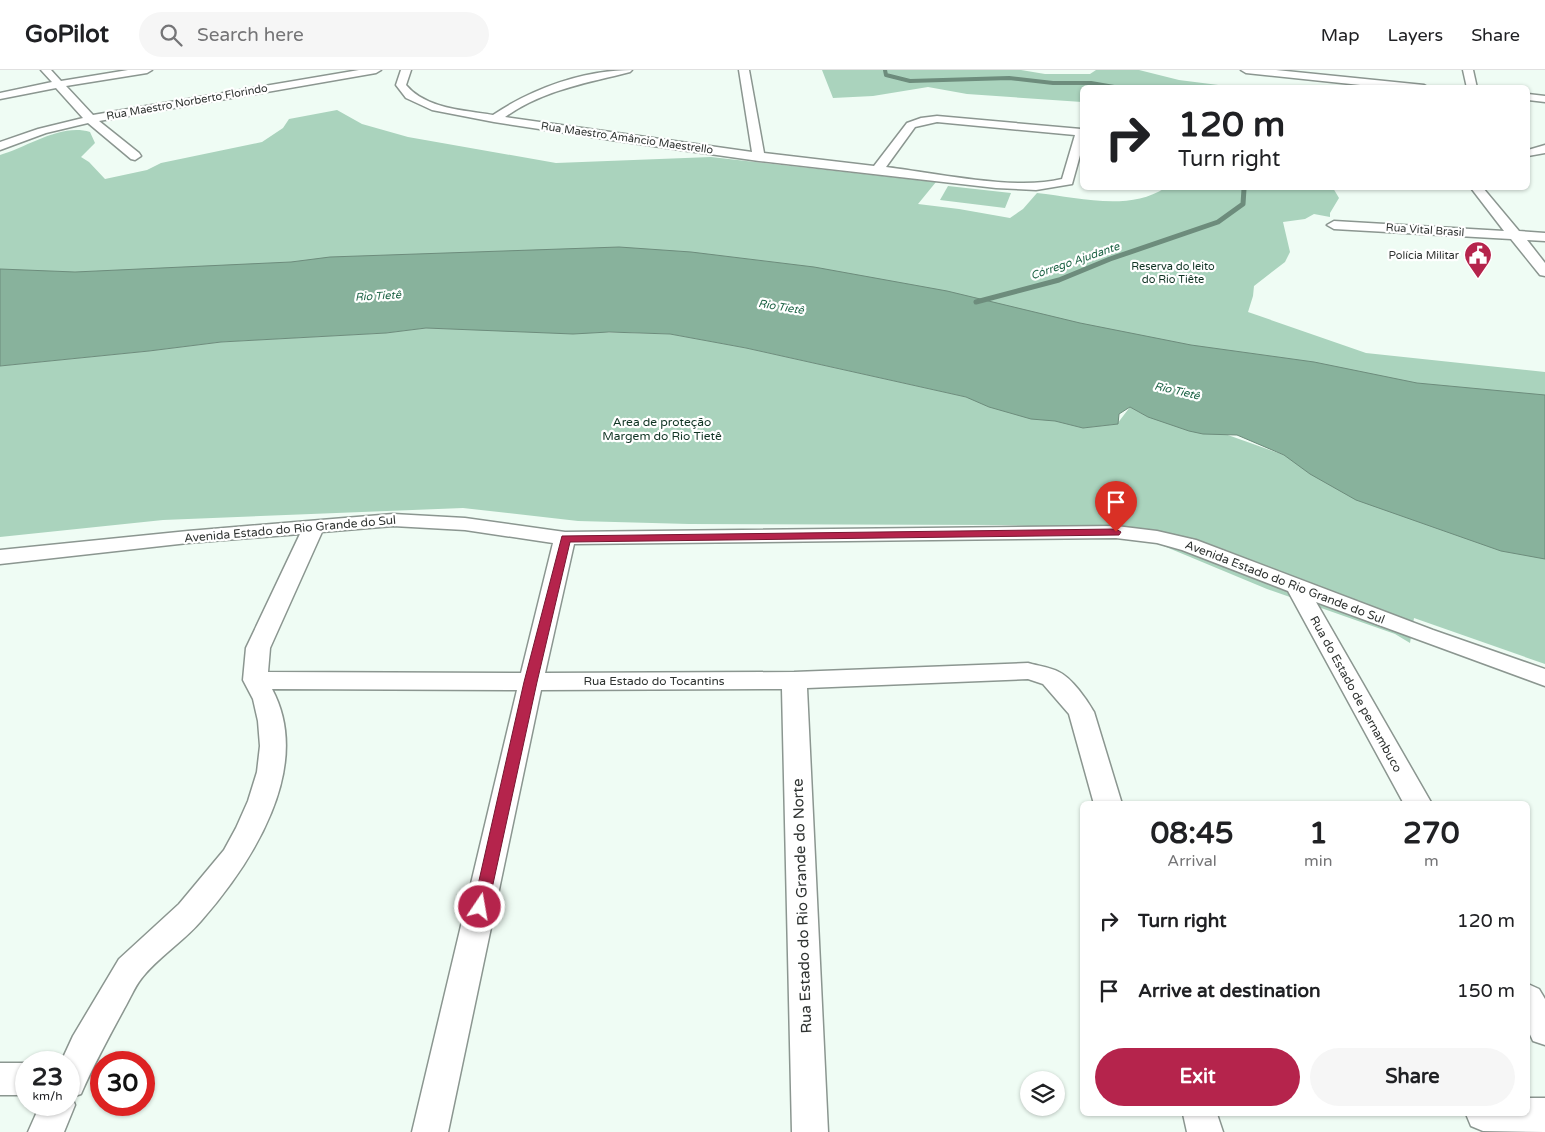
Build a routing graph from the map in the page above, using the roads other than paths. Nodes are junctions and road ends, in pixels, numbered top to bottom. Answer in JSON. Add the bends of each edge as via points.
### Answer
{"nodes":[{"id":1,"x":46,"y":70,"type":"edge"},
{"id":2,"x":147,"y":70,"type":"edge"},
{"id":3,"x":376,"y":70,"type":"edge"},
{"id":4,"x":406,"y":70,"type":"edge"},
{"id":5,"x":627,"y":70,"type":"edge"},
{"id":6,"x":744,"y":70,"type":"edge"},
{"id":7,"x":1246,"y":70,"type":"edge"},
{"id":8,"x":1468,"y":70,"type":"edge"},
{"id":9,"x":1349,"y":75,"type":"edge"},
{"id":10,"x":59,"y":84,"type":"junction"},
{"id":11,"x":1381,"y":85,"type":"edge"},
{"id":12,"x":1471,"y":85,"type":"edge"},
{"id":13,"x":0,"y":96,"type":"edge"},
{"id":14,"x":1530,"y":97,"type":"edge"},
{"id":15,"x":1545,"y":99,"type":"edge"},
{"id":16,"x":90,"y":119,"type":"junction"},
{"id":17,"x":494,"y":119,"type":"junction"},
{"id":18,"x":1080,"y":132,"type":"edge"},
{"id":19,"x":1080,"y":139,"type":"edge"},
{"id":20,"x":0,"y":146,"type":"edge"},
{"id":21,"x":1545,"y":148,"type":"edge"},
{"id":22,"x":1530,"y":152,"type":"edge"},
{"id":23,"x":135,"y":156,"type":"dead end"},
{"id":24,"x":759,"y":157,"type":"junction"},
{"id":25,"x":878,"y":171,"type":"junction"},
{"id":26,"x":1479,"y":190,"type":"edge"},
{"id":27,"x":1334,"y":224,"type":"dead end"},
{"id":28,"x":1516,"y":236,"type":"junction"},
{"id":29,"x":1545,"y":237,"type":"edge"},
{"id":30,"x":1545,"y":272,"type":"edge"},
{"id":31,"x":313,"y":526,"type":"junction"},
{"id":32,"x":565,"y":538,"type":"junction"},
{"id":33,"x":0,"y":557,"type":"edge"},
{"id":34,"x":1295,"y":584,"type":"junction"},
{"id":35,"x":1545,"y":678,"type":"edge"},
{"id":36,"x":255,"y":680,"type":"junction"},
{"id":37,"x":794,"y":680,"type":"junction"},
{"id":38,"x":531,"y":682,"type":"junction"},
{"id":39,"x":1107,"y":801,"type":"edge"},
{"id":40,"x":1416,"y":801,"type":"edge"},
{"id":41,"x":1530,"y":1003,"type":"edge"},
{"id":42,"x":1545,"y":1030,"type":"edge"},
{"id":43,"x":80,"y":1058,"type":"edge"},
{"id":44,"x":15,"y":1079,"type":"edge"},
{"id":45,"x":0,"y":1080,"type":"edge"},
{"id":46,"x":1530,"y":1115,"type":"edge"},
{"id":47,"x":1545,"y":1115,"type":"edge"},
{"id":48,"x":53,"y":1116,"type":"edge"},
{"id":49,"x":1201,"y":1116,"type":"edge"},
{"id":50,"x":46,"y":1132,"type":"edge"},
{"id":51,"x":430,"y":1132,"type":"edge"},
{"id":52,"x":810,"y":1132,"type":"edge"},
{"id":53,"x":1205,"y":1132,"type":"edge"}],
"edges":[{"from":1,"to":10,"type":"street"},
{"from":2,"to":10,"type":"street"},
{"from":3,"to":16,"type":"street","name":"Rua Maestro Norberto Florindo"},
{"from":4,"to":17,"type":"street","name":"Rua Maestro Amâncio Maestrello","via":[[401,85],[410,96],[436,108]]},
{"from":5,"to":17,"type":"street","via":[[539,93],[514,104]]},
{"from":6,"to":24,"type":"street"},
{"from":7,"to":9,"type":"street"},
{"from":8,"to":12,"type":"street"},
{"from":9,"to":11,"type":"street"},
{"from":10,"to":13,"type":"street"},
{"from":10,"to":16,"type":"street"},
{"from":14,"to":15,"type":"street"},
{"from":16,"to":20,"type":"street","name":"Rua Maestro Norberto Florindo"},
{"from":16,"to":23,"type":"street"},
{"from":17,"to":24,"type":"street","name":"Rua Maestro Amâncio Maestrello"},
{"from":18,"to":25,"type":"street","name":"Rua Maestro Amâncio Maestrello","via":[[921,120],[910,125]]},
{"from":19,"to":25,"type":"street","name":"Rua Maestro Amâncio Maestrello","via":[[1068,181],[1055,186]]},
{"from":21,"to":22,"type":"street"},
{"from":24,"to":25,"type":"street","name":"Rua Maestro Amâncio Maestrello"},
{"from":26,"to":28,"type":"street"},
{"from":27,"to":28,"type":"street","name":"Rua Vital Brasil"},
{"from":28,"to":29,"type":"street","name":"Rua Vital Brasil"},
{"from":28,"to":30,"type":"street"},
{"from":31,"to":32,"type":"street","name":"Avenida Estado do Rio Grande do Sul","via":[[393,520],[465,524]]},
{"from":31,"to":33,"type":"street","name":"Avenida Estado do Rio Grande do Sul"},
{"from":31,"to":36,"type":"street","via":[[258,648]]},
{"from":32,"to":34,"type":"street","name":"Avenida Estado do Rio Grande do Sul","via":[[1116,532],[1190,545]]},
{"from":32,"to":38,"type":"street"},
{"from":34,"to":35,"type":"street","name":"Avenida Estado do Rio Grande do Sul"},
{"from":34,"to":40,"type":"street","name":"Rua do Estado de pernambuco"},
{"from":36,"to":38,"type":"street","name":"Rua Estado do Tocantins"},
{"from":36,"to":43,"type":"street","via":[[269,714],[273,746],[265,791],[249,831],[234,858],[190,913],[130,968]]},
{"from":37,"to":38,"type":"street","name":"Rua Estado do Tocantins"},
{"from":37,"to":39,"type":"street","name":"Rua Estado do Tocantins","via":[[1028,671],[1052,678],[1081,712]]},
{"from":37,"to":52,"type":"street","name":"Rua Estado do Rio Grande do Norte"},
{"from":38,"to":51,"type":"street"},
{"from":41,"to":42,"type":"street"},
{"from":44,"to":45,"type":"street"},
{"from":46,"to":47,"type":"street"},
{"from":48,"to":50,"type":"street"},
{"from":49,"to":53,"type":"street"}]}
